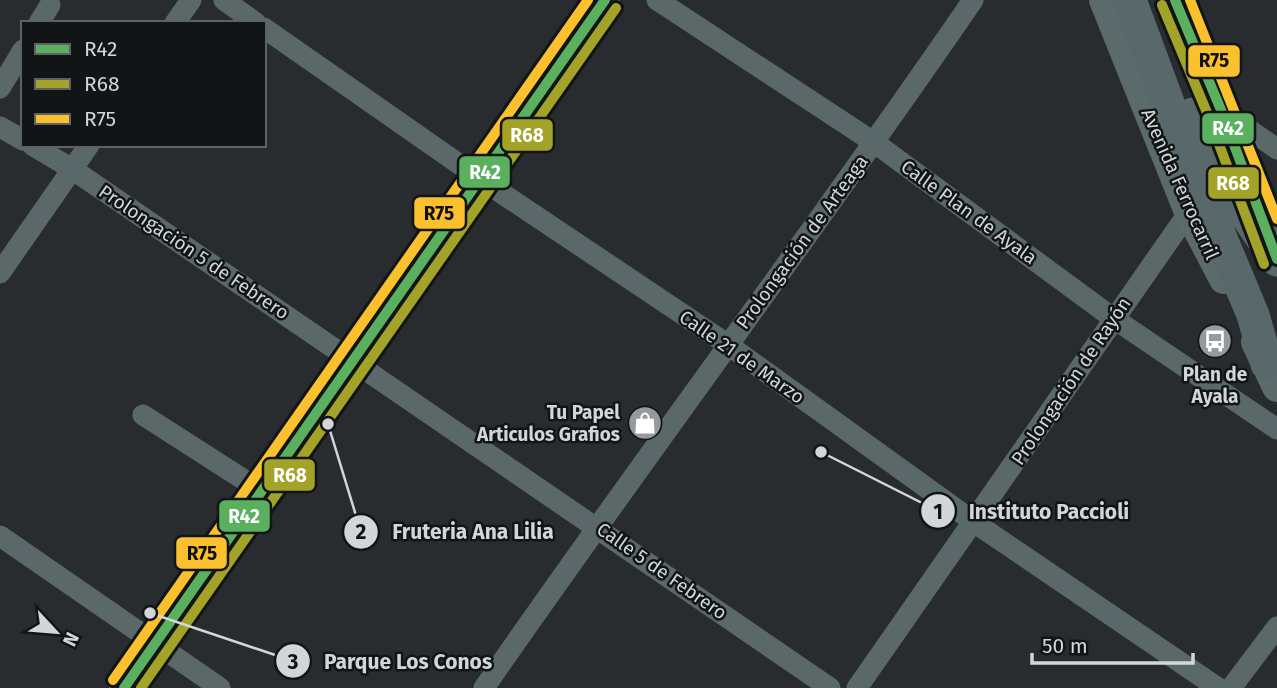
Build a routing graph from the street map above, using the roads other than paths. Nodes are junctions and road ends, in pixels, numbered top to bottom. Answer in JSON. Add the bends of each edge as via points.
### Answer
{"nodes":[{"id":1,"x":191,"y":0,"type":"edge"},
{"id":2,"x":224,"y":0,"type":"edge"},
{"id":3,"x":605,"y":0,"type":"edge"},
{"id":4,"x":657,"y":0,"type":"edge"},
{"id":5,"x":973,"y":0,"type":"edge"},
{"id":6,"x":1104,"y":0,"type":"edge"},
{"id":7,"x":1130,"y":0,"type":"edge"},
{"id":8,"x":1153,"y":0,"type":"edge"},
{"id":9,"x":1175,"y":0,"type":"edge"},
{"id":10,"x":176,"y":21,"type":"edge"},
{"id":11,"x":253,"y":21,"type":"edge"},
{"id":12,"x":266,"y":29,"type":"edge"},
{"id":13,"x":21,"y":53,"type":"edge"},
{"id":14,"x":0,"y":88,"type":"edge"},
{"id":15,"x":1221,"y":110,"type":"junction"},
{"id":16,"x":0,"y":127,"type":"edge"},
{"id":17,"x":21,"y":139,"type":"edge"},
{"id":18,"x":875,"y":143,"type":"junction"},
{"id":19,"x":35,"y":147,"type":"edge"},
{"id":20,"x":88,"y":147,"type":"edge"},
{"id":21,"x":1277,"y":149,"type":"edge"},
{"id":22,"x":72,"y":169,"type":"junction"},
{"id":23,"x":478,"y":178,"type":"junction"},
{"id":24,"x":1189,"y":212,"type":"junction"},
{"id":25,"x":1277,"y":259,"type":"edge"},
{"id":26,"x":0,"y":273,"type":"edge"},
{"id":27,"x":1113,"y":318,"type":"junction"},
{"id":28,"x":727,"y":344,"type":"junction"},
{"id":29,"x":355,"y":361,"type":"junction"},
{"id":30,"x":1272,"y":375,"type":"edge"},
{"id":31,"x":143,"y":415,"type":"dead end"},
{"id":32,"x":1277,"y":429,"type":"edge"},
{"id":33,"x":263,"y":492,"type":"junction"},
{"id":34,"x":975,"y":522,"type":"junction"},
{"id":35,"x":596,"y":526,"type":"junction"},
{"id":36,"x":0,"y":536,"type":"edge"},
{"id":37,"x":1277,"y":627,"type":"edge"},
{"id":38,"x":155,"y":644,"type":"junction"},
{"id":39,"x":124,"y":688,"type":"edge"},
{"id":40,"x":220,"y":688,"type":"edge"},
{"id":41,"x":484,"y":688,"type":"edge"},
{"id":42,"x":830,"y":688,"type":"edge"},
{"id":43,"x":857,"y":688,"type":"edge"},
{"id":44,"x":1218,"y":688,"type":"edge"},
{"id":45,"x":1231,"y":688,"type":"edge"}],
"edges":[{"from":1,"to":10,"type":"street"},
{"from":2,"to":11,"type":"street"},
{"from":3,"to":23,"type":"street"},
{"from":4,"to":18,"type":"street","name":"Calle Plan de Ayala"},
{"from":5,"to":18,"type":"street","name":"Prolongación de Arteaga"},
{"from":6,"to":24,"type":"street","name":"Avenida Ferrocarril"},
{"from":7,"to":30,"type":"main road","name":"Avenida Ferrocarril"},
{"from":8,"to":25,"type":"main road","name":"Avenida Ferrocarril","via":[[1187,102],[1229,190]]},
{"from":9,"to":15,"type":"street","name":"Avenida Ferrocarril"},
{"from":12,"to":23,"type":"street","name":"Calle 21 de Marzo"},
{"from":13,"to":14,"type":"street"},
{"from":15,"to":21,"type":"street"},
{"from":15,"to":25,"type":"street","name":"Avenida Ferrocarril"},
{"from":16,"to":17,"type":"street"},
{"from":18,"to":27,"type":"street","name":"Calle Plan de Ayala"},
{"from":18,"to":28,"type":"street","name":"Prolongación de Arteaga"},
{"from":19,"to":22,"type":"street","name":"Prolongación 5 de Febrero"},
{"from":20,"to":22,"type":"street"},
{"from":22,"to":26,"type":"street"},
{"from":22,"to":29,"type":"street","name":"Prolongación 5 de Febrero"},
{"from":23,"to":28,"type":"street","name":"Calle 21 de Marzo"},
{"from":23,"to":29,"type":"street"},
{"from":24,"to":27,"type":"street","name":"Prolongación de Rayón"},
{"from":24,"to":30,"type":"street","name":"Avenida Ferrocarril"},
{"from":27,"to":32,"type":"street","name":"Calle Plan de Ayala"},
{"from":27,"to":34,"type":"street","name":"Prolongación de Rayón"},
{"from":28,"to":34,"type":"street","name":"Calle 21 de Marzo"},
{"from":28,"to":35,"type":"street","name":"Prolongación de Arteaga"},
{"from":29,"to":33,"type":"street"},
{"from":29,"to":35,"type":"street","name":"Calle 5 de Febrero"},
{"from":31,"to":33,"type":"street"},
{"from":33,"to":38,"type":"street"},
{"from":34,"to":43,"type":"street","name":"Prolongación de Rayón"},
{"from":34,"to":44,"type":"street","name":"Calle 21 de Marzo"},
{"from":35,"to":41,"type":"street","name":"Prolongación de Arteaga"},
{"from":35,"to":42,"type":"street","name":"Calle 5 de Febrero"},
{"from":36,"to":38,"type":"street"},
{"from":37,"to":45,"type":"street"},
{"from":38,"to":39,"type":"street"},
{"from":38,"to":40,"type":"street"}]}
